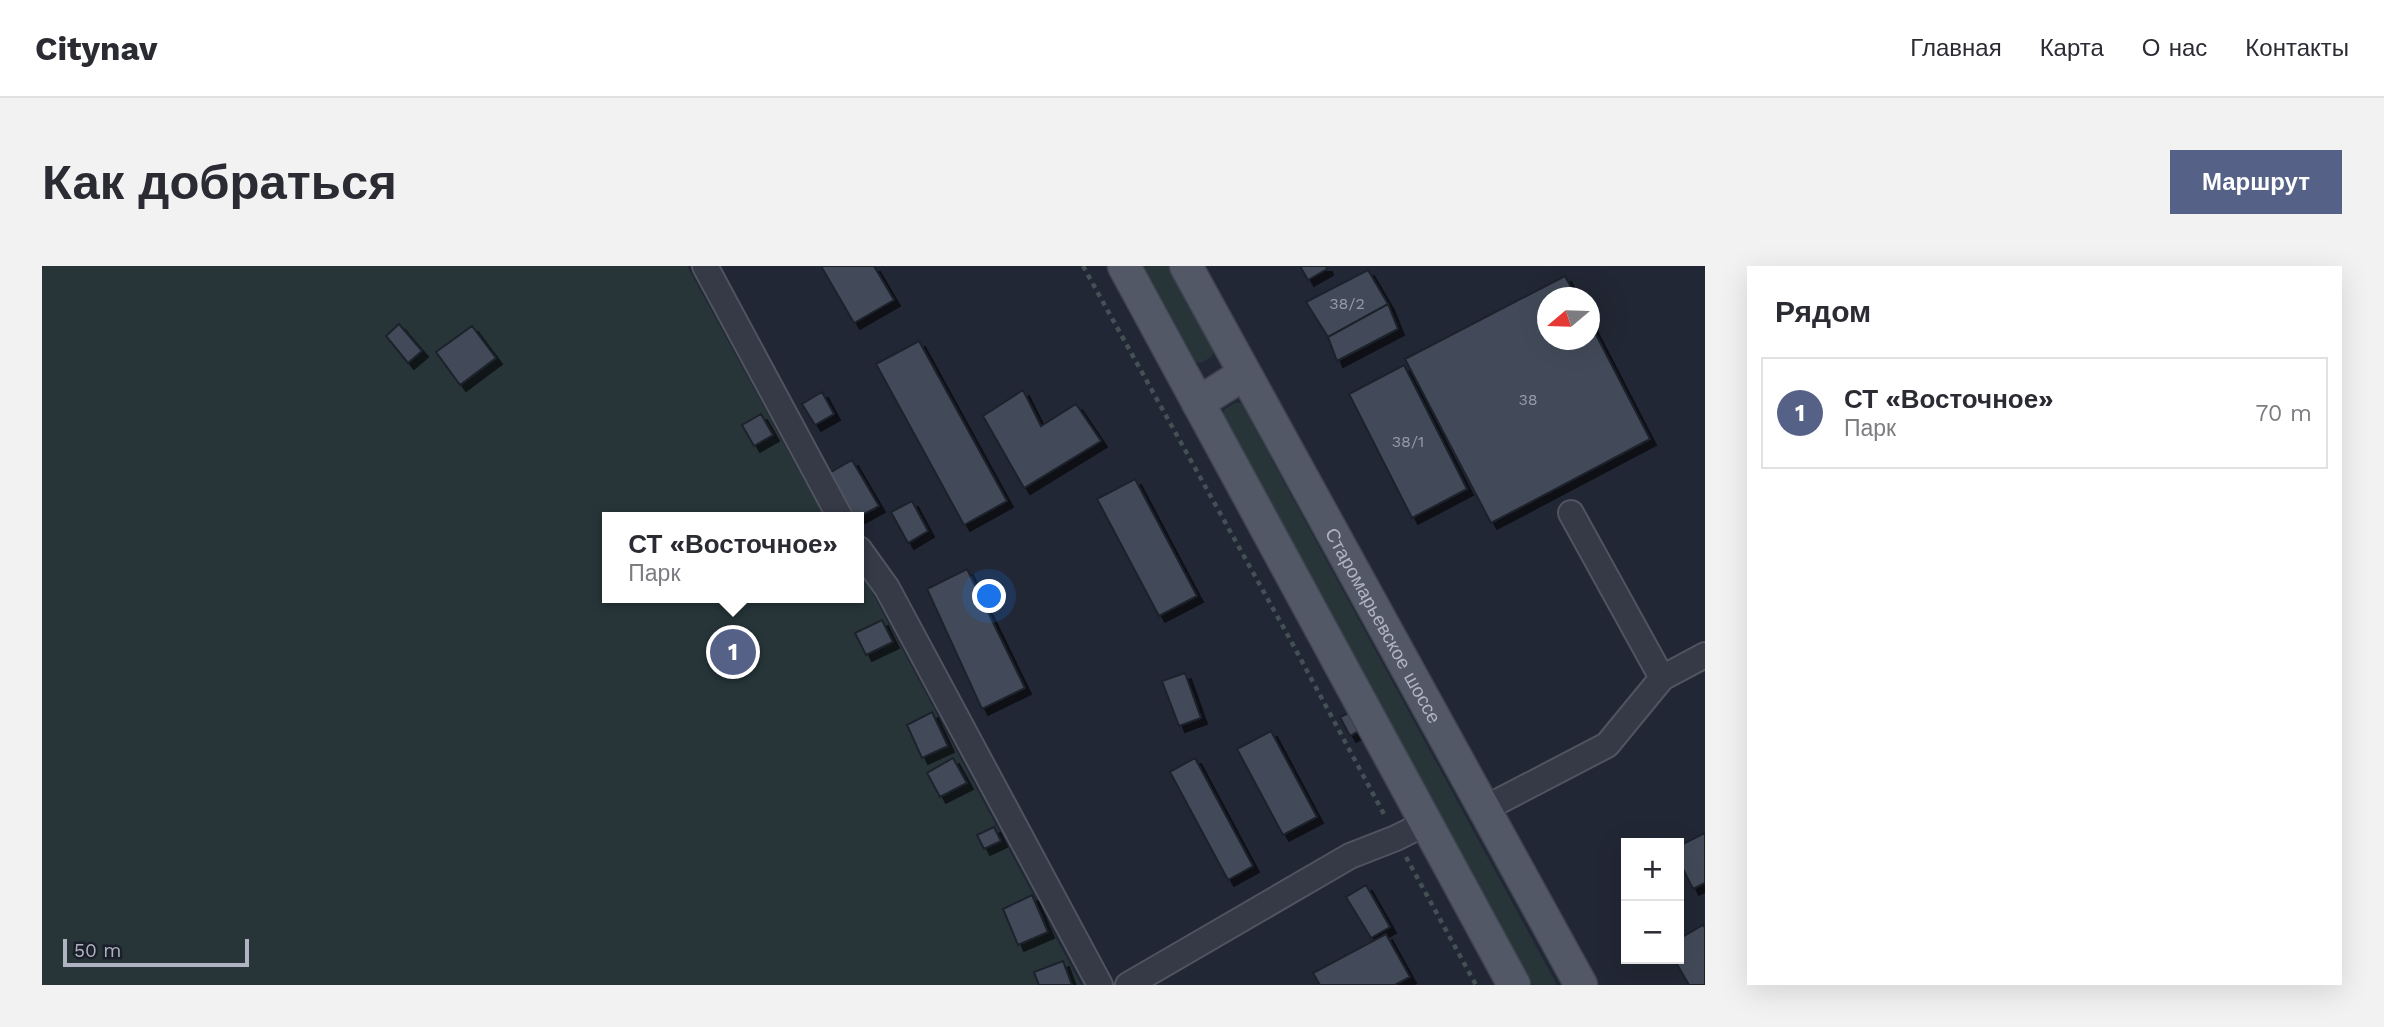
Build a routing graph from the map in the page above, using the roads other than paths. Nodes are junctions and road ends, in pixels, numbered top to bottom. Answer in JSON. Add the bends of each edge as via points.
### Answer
{"nodes":[{"id":1,"x":705,"y":266,"type":"edge"},
{"id":2,"x":1124,"y":266,"type":"edge"},
{"id":3,"x":1186,"y":266,"type":"edge"},
{"id":4,"x":1244,"y":374,"type":"junction"},
{"id":5,"x":1198,"y":403,"type":"junction"},
{"id":6,"x":836,"y":512,"type":"edge"},
{"id":7,"x":1571,"y":513,"type":"dead end"},
{"id":8,"x":864,"y":556,"type":"edge"},
{"id":9,"x":1705,"y":655,"type":"edge"},
{"id":10,"x":1662,"y":678,"type":"junction"},
{"id":11,"x":1484,"y":809,"type":"junction"},
{"id":12,"x":1426,"y":823,"type":"junction"},
{"id":13,"x":1100,"y":985,"type":"edge"},
{"id":14,"x":1128,"y":985,"type":"edge"},
{"id":15,"x":1514,"y":985,"type":"edge"},
{"id":16,"x":1581,"y":985,"type":"edge"}],
"edges":[{"from":1,"to":6,"type":"street"},
{"from":2,"to":5,"type":"main road"},
{"from":3,"to":4,"type":"main road","name":"Старомарьевское шоссе"},
{"from":4,"to":5,"type":"main road"},
{"from":4,"to":11,"type":"main road","name":"Старомарьевское шоссе"},
{"from":5,"to":12,"type":"main road"},
{"from":7,"to":10,"type":"street"},
{"from":8,"to":13,"type":"street","via":[[887,588]]},
{"from":9,"to":10,"type":"street"},
{"from":10,"to":11,"type":"street","via":[[1607,745]]},
{"from":11,"to":16,"type":"main road","name":"Старомарьевское шоссе"},
{"from":12,"to":14,"type":"street","via":[[1350,856]]},
{"from":12,"to":15,"type":"main road"}]}
